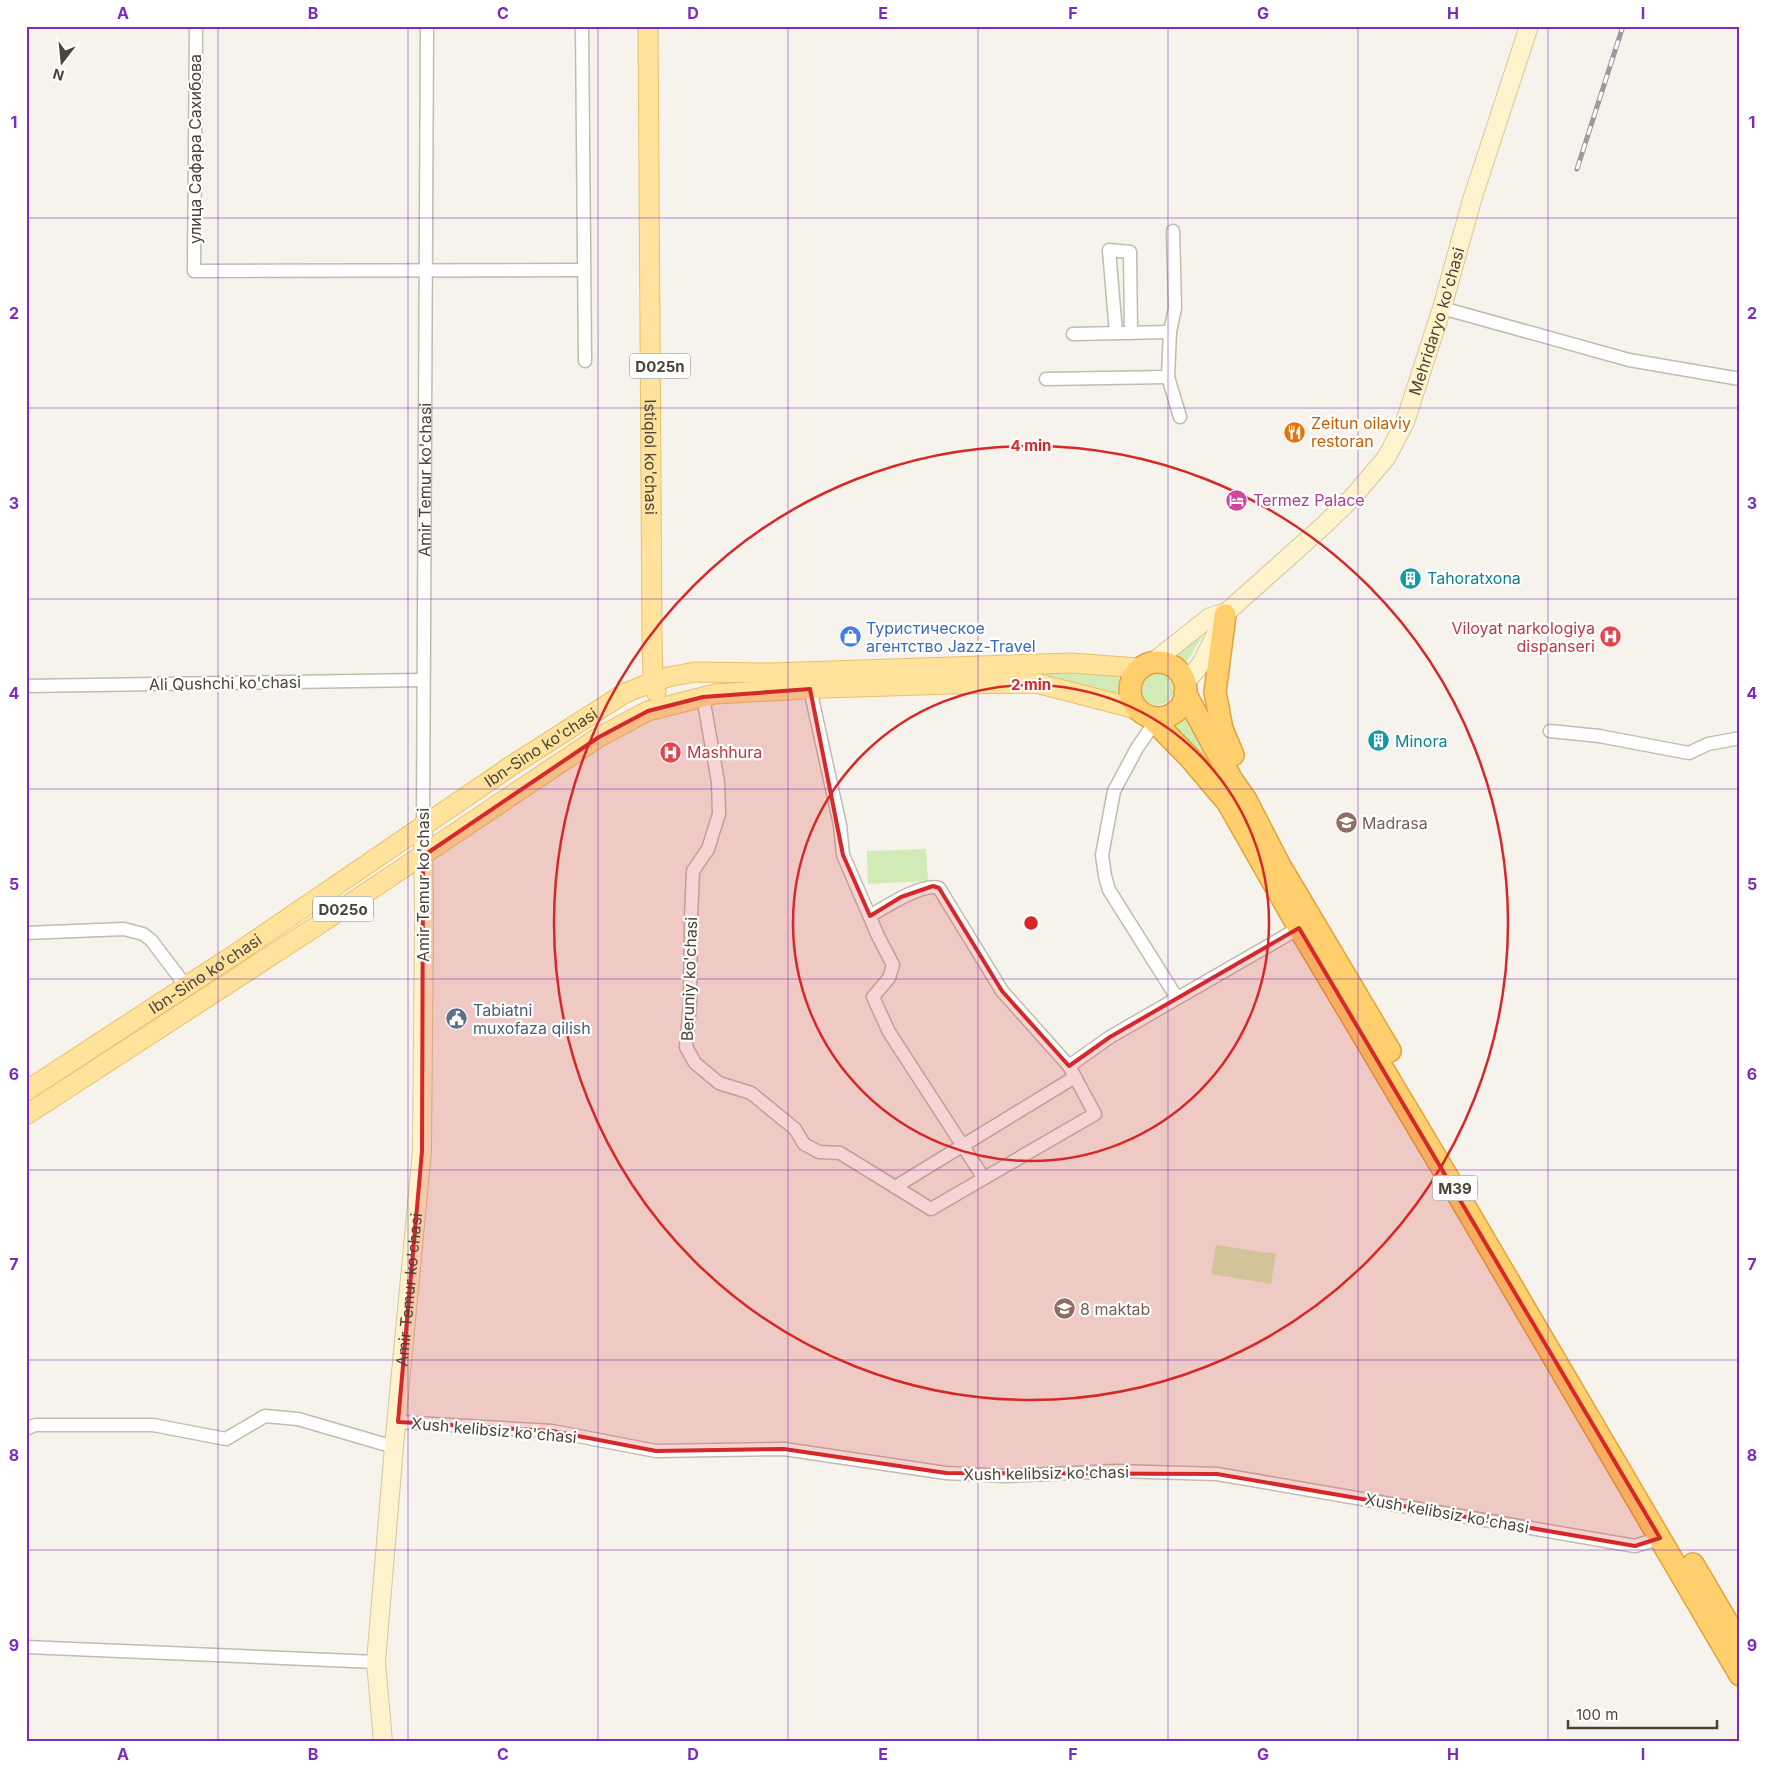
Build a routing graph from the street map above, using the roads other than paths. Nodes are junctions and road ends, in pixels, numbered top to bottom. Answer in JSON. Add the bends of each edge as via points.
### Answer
{"nodes":[{"id":1,"x":196,"y":26,"type":"edge"},
{"id":2,"x":427,"y":26,"type":"edge"},
{"id":3,"x":582,"y":26,"type":"edge"},
{"id":4,"x":648,"y":26,"type":"edge"},
{"id":5,"x":659,"y":26,"type":"edge"},
{"id":6,"x":1529,"y":26,"type":"edge"},
{"id":7,"x":1173,"y":232,"type":"dead end"},
{"id":8,"x":583,"y":270,"type":"junction"},
{"id":9,"x":426,"y":271,"type":"junction"},
{"id":10,"x":1442,"y":308,"type":"junction"},
{"id":11,"x":1170,"y":332,"type":"junction"},
{"id":12,"x":1116,"y":333,"type":"junction"},
{"id":13,"x":1131,"y":333,"type":"junction"},
{"id":14,"x":1073,"y":334,"type":"dead end"},
{"id":15,"x":585,"y":361,"type":"dead end"},
{"id":16,"x":1168,"y":377,"type":"junction"},
{"id":17,"x":1740,"y":379,"type":"edge"},
{"id":18,"x":1046,"y":380,"type":"dead end"},
{"id":19,"x":1180,"y":417,"type":"dead end"},
{"id":20,"x":1226,"y":614,"type":"junction"},
{"id":21,"x":1146,"y":665,"type":"junction"},
{"id":22,"x":423,"y":680,"type":"junction"},
{"id":23,"x":660,"y":680,"type":"junction"},
{"id":24,"x":26,"y":686,"type":"edge"},
{"id":25,"x":1185,"y":688,"type":"junction"},
{"id":26,"x":810,"y":689,"type":"junction"},
{"id":27,"x":702,"y":697,"type":"junction"},
{"id":28,"x":669,"y":705,"type":"junction"},
{"id":29,"x":1148,"y":716,"type":"junction"},
{"id":30,"x":1550,"y":731,"type":"dead end"},
{"id":31,"x":1740,"y":738,"type":"edge"},
{"id":32,"x":1246,"y":800,"type":"junction"},
{"id":33,"x":423,"y":825,"type":"junction"},
{"id":34,"x":423,"y":856,"type":"junction"},
{"id":35,"x":870,"y":916,"type":"junction"},
{"id":36,"x":1299,"y":928,"type":"junction"},
{"id":37,"x":26,"y":933,"type":"edge"},
{"id":38,"x":186,"y":986,"type":"junction"},
{"id":39,"x":1177,"y":998,"type":"junction"},
{"id":40,"x":1072,"y":1072,"type":"junction"},
{"id":41,"x":26,"y":1091,"type":"edge"},
{"id":42,"x":26,"y":1114,"type":"edge"},
{"id":43,"x":962,"y":1145,"type":"junction"},
{"id":44,"x":983,"y":1177,"type":"junction"},
{"id":45,"x":895,"y":1187,"type":"junction"},
{"id":46,"x":398,"y":1422,"type":"junction"},
{"id":47,"x":26,"y":1429,"type":"edge"},
{"id":48,"x":394,"y":1447,"type":"junction"},
{"id":49,"x":1660,"y":1538,"type":"junction"},
{"id":50,"x":1736,"y":1630,"type":"edge"},
{"id":51,"x":26,"y":1647,"type":"edge"},
{"id":52,"x":376,"y":1662,"type":"junction"},
{"id":53,"x":1740,"y":1674,"type":"edge"},
{"id":54,"x":383,"y":1742,"type":"edge"}],
"edges":[{"from":1,"to":9,"type":"street","name":"улица Сафара Сахибова","via":[[194,271]]},
{"from":2,"to":9,"type":"street","name":"Amir Temur ko'chasi"},
{"from":3,"to":8,"type":"street"},
{"from":4,"to":23,"type":"main road","name":"Istiqlol ko'chasi","number":"D025n"},
{"from":5,"to":23,"type":"main road","name":"Istiqlol ko'chasi","number":"D025n"},
{"from":6,"to":10,"type":"main road","name":"Мehridaryo ko'chasi","via":[[1473,198]]},
{"from":7,"to":11,"type":"street","via":[[1175,308]]},
{"from":8,"to":9,"type":"street"},
{"from":8,"to":15,"type":"street"},
{"from":9,"to":22,"type":"street","name":"Amir Temur ko'chasi"},
{"from":10,"to":17,"type":"street","via":[[1629,360]]},
{"from":10,"to":20,"type":"main road","name":"Мehridaryo ko'chasi","via":[[1405,422],[1386,458],[1352,498]]},
{"from":11,"to":13,"type":"street"},
{"from":11,"to":16,"type":"street"},
{"from":12,"to":13,"type":"street"},
{"from":12,"to":13,"type":"street","via":[[1109,250],[1130,252]]},
{"from":12,"to":14,"type":"street"},
{"from":16,"to":18,"type":"street"},
{"from":16,"to":19,"type":"street"},
{"from":20,"to":21,"type":"main road","via":[[1210,617]]},
{"from":20,"to":25,"type":"main road"},
{"from":20,"to":32,"type":"highway","via":[[1215,692],[1222,729],[1242,778]]},
{"from":21,"to":23,"type":"main road","name":"Ibn-Sino ko'chasi","via":[[1071,663],[772,673],[695,672]]},
{"from":21,"to":25,"type":"highway","via":[[1163,662],[1173,666],[1181,674]]},
{"from":21,"to":29,"type":"highway","via":[[1132,677],[1130,688],[1131,699]]},
{"from":22,"to":24,"type":"street","name":"Ali Qushchi ko'chasi"},
{"from":22,"to":33,"type":"street","name":"Amir Temur ko'chasi"},
{"from":23,"to":28,"type":"main road","name":"Istiqlol ko'chasi","number":"D025n"},
{"from":23,"to":33,"type":"main road","name":"Ibn-Sino ko'chasi","number":"D025o","via":[[625,693]]},
{"from":25,"to":29,"type":"highway","via":[[1182,704],[1173,713],[1162,717]]},
{"from":25,"to":32,"type":"highway","number":"M39","via":[[1232,780]]},
{"from":26,"to":27,"type":"main road","name":"Ibn-Sino ko'chasi"},
{"from":26,"to":29,"type":"main road","name":"Ibn-Sino ko'chasi","via":[[1036,683]]},
{"from":26,"to":35,"type":"street","via":[[840,825],[843,855]]},
{"from":27,"to":28,"type":"main road","name":"Ibn-Sino ko'chasi"},
{"from":27,"to":45,"type":"street","name":"Beruniy ko'chasi","via":[[718,782],[719,814],[708,850],[693,870],[686,1047],[694,1063],[719,1083],[752,1093],[795,1129],[804,1144],[819,1152],[840,1153]]},
{"from":28,"to":34,"type":"main road","name":"Ibn-Sino ko'chasi","number":"D025o","via":[[648,711],[599,737]]},
{"from":29,"to":36,"type":"highway","number":"M39","via":[[1228,803]]},
{"from":29,"to":39,"type":"street","via":[[1137,748],[1114,791],[1102,855],[1104,876],[1109,890]]},
{"from":30,"to":31,"type":"street","via":[[1599,736],[1689,754],[1708,744]]},
{"from":32,"to":50,"type":"highway","number":"M39","via":[[1280,866],[1470,1185],[1560,1344]]},
{"from":33,"to":34,"type":"main road","name":"Amir Temur ko'chasi"},
{"from":33,"to":38,"type":"main road","name":"Ibn-Sino ko'chasi","number":"D025o"},
{"from":34,"to":42,"type":"main road","name":"Ibn-Sino ko'chasi","number":"D025o"},
{"from":34,"to":46,"type":"main road","name":"Amir Temur ko'chasi","via":[[422,1150]]},
{"from":35,"to":40,"type":"street","via":[[901,898],[933,886],[939,888],[1002,991]]},
{"from":35,"to":43,"type":"street","via":[[892,965],[889,978],[873,997],[888,1032]]},
{"from":36,"to":39,"type":"street"},
{"from":36,"to":49,"type":"highway","number":"M39"},
{"from":37,"to":38,"type":"street","via":[[124,929],[142,934],[151,940]]},
{"from":38,"to":41,"type":"main road","name":"Ibn-Sino ko'chasi","number":"D025o"},
{"from":39,"to":40,"type":"street","via":[[1110,1037]]},
{"from":40,"to":43,"type":"street"},
{"from":40,"to":44,"type":"street","name":"Beruniy ko'chasi","via":[[1095,1114]]},
{"from":43,"to":44,"type":"street"},
{"from":43,"to":45,"type":"street"},
{"from":44,"to":45,"type":"street","name":"Beruniy ko'chasi","via":[[931,1209]]},
{"from":46,"to":48,"type":"main road","name":"Amir Temur ko'chasi"},
{"from":46,"to":49,"type":"street","name":"Xush kelibsiz ko'chasi","via":[[552,1431],[656,1450],[784,1449],[946,1473],[1005,1476],[1116,1471],[1217,1474],[1635,1546]]},
{"from":47,"to":48,"type":"street","via":[[35,1425],[153,1425],[226,1439],[265,1416],[298,1419]]},
{"from":48,"to":52,"type":"main road","name":"Amir Temur ko'chasi"},
{"from":49,"to":53,"type":"highway","number":"M39"},
{"from":51,"to":52,"type":"street"},
{"from":52,"to":54,"type":"main road","name":"Amir Temur ko'chasi"}]}
